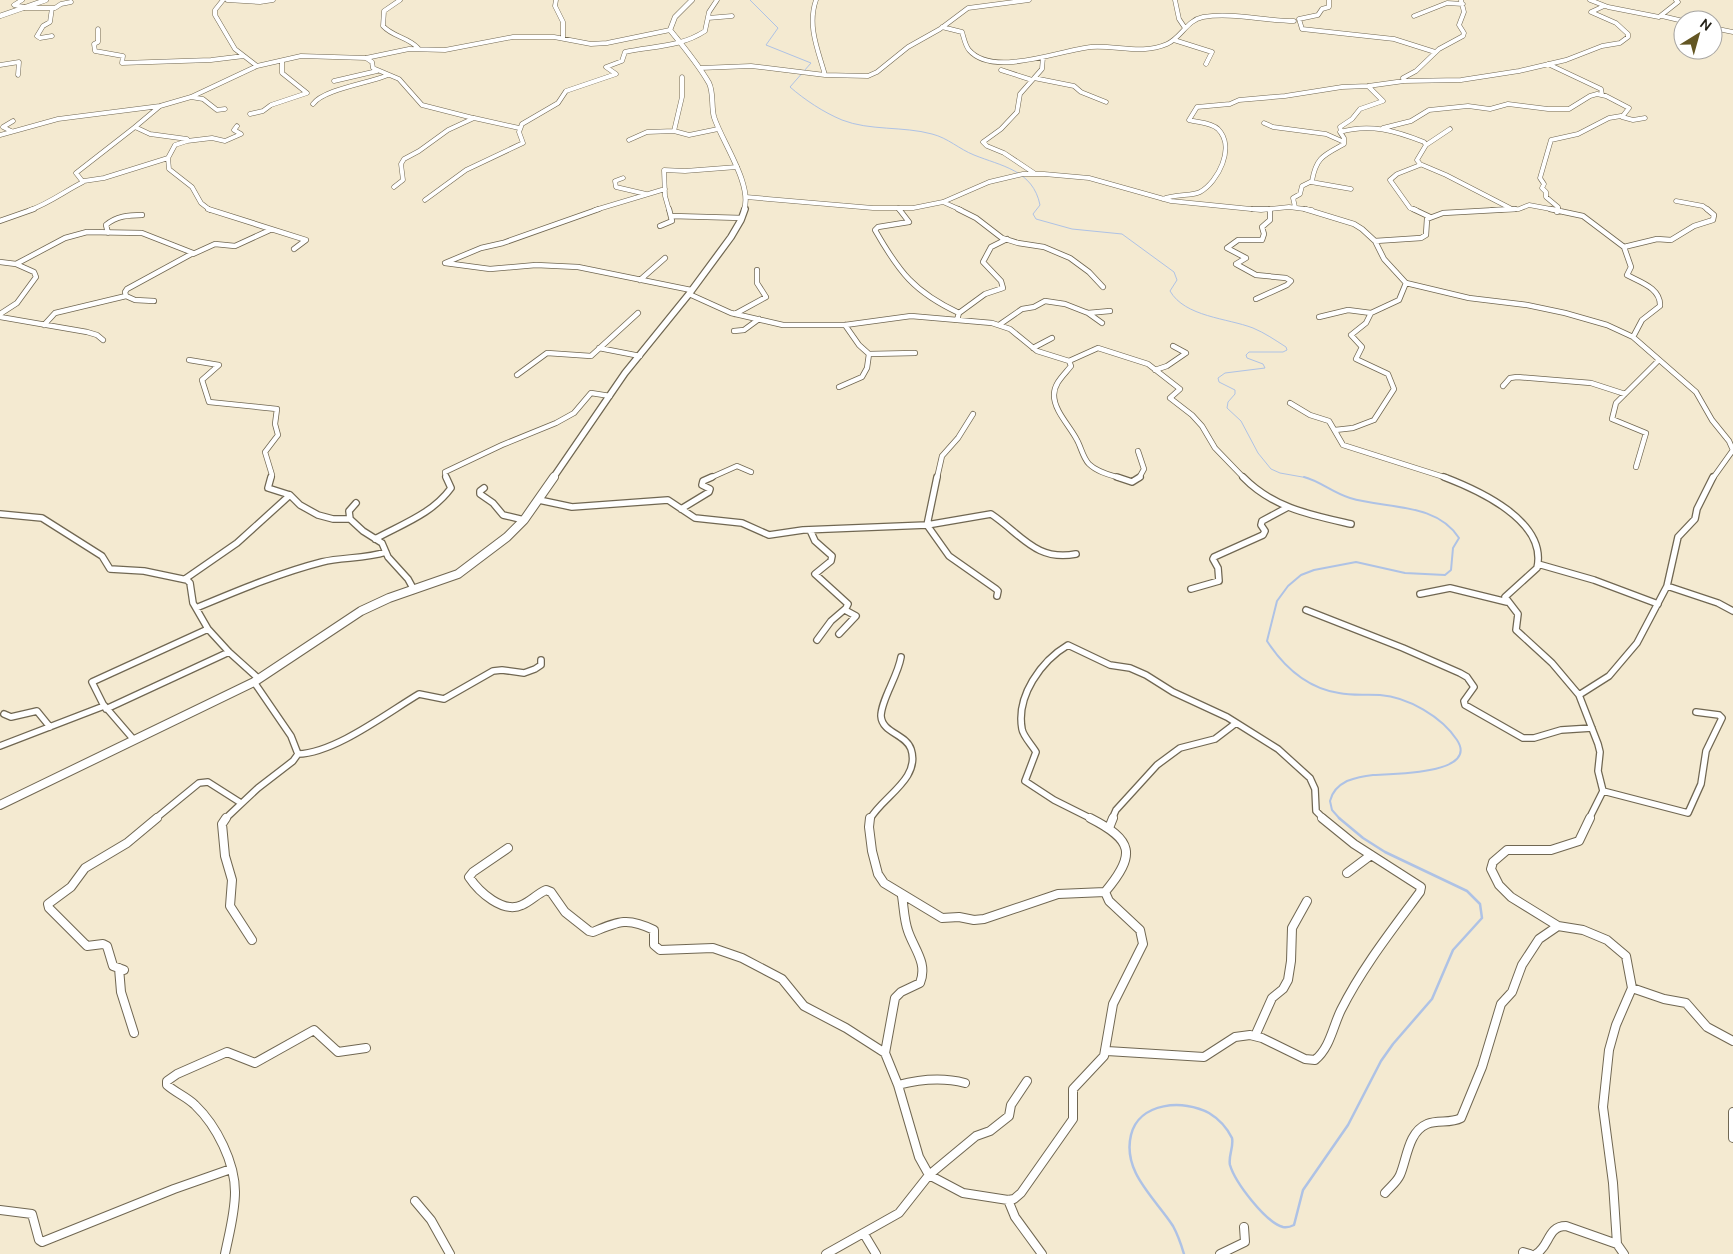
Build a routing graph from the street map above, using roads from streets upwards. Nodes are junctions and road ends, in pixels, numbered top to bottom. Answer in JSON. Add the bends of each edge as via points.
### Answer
{"nodes":[{"id":1,"x":22,"y":0,"type":"edge"},
{"id":2,"x":46,"y":0,"type":"edge"},
{"id":3,"x":223,"y":0,"type":"edge"},
{"id":4,"x":227,"y":0,"type":"edge"},
{"id":5,"x":273,"y":0,"type":"edge"},
{"id":6,"x":400,"y":0,"type":"edge"},
{"id":7,"x":556,"y":0,"type":"edge"},
{"id":8,"x":692,"y":0,"type":"edge"},
{"id":9,"x":717,"y":0,"type":"edge"},
{"id":10,"x":816,"y":0,"type":"edge"},
{"id":11,"x":1029,"y":0,"type":"edge"},
{"id":12,"x":1175,"y":0,"type":"edge"},
{"id":13,"x":1329,"y":0,"type":"edge"},
{"id":14,"x":1590,"y":0,"type":"edge"},
{"id":15,"x":1676,"y":0,"type":"edge"},
{"id":16,"x":71,"y":2,"type":"dead end"},
{"id":17,"x":1462,"y":2,"type":"edge"},
{"id":18,"x":1604,"y":6,"type":"junction"},
{"id":19,"x":23,"y":8,"type":"junction"},
{"id":20,"x":52,"y":8,"type":"junction"},
{"id":21,"x":0,"y":16,"type":"edge"},
{"id":22,"x":732,"y":16,"type":"dead end"},
{"id":23,"x":1414,"y":16,"type":"dead end"},
{"id":24,"x":1662,"y":16,"type":"junction"},
{"id":25,"x":708,"y":18,"type":"junction"},
{"id":26,"x":1673,"y":19,"type":"edge"},
{"id":27,"x":1294,"y":21,"type":"dead end"},
{"id":28,"x":942,"y":27,"type":"junction"},
{"id":29,"x":1185,"y":28,"type":"junction"},
{"id":30,"x":98,"y":29,"type":"dead end"},
{"id":31,"x":670,"y":30,"type":"junction"},
{"id":32,"x":52,"y":36,"type":"dead end"},
{"id":33,"x":563,"y":38,"type":"junction"},
{"id":34,"x":1174,"y":40,"type":"junction"},
{"id":35,"x":682,"y":44,"type":"junction"},
{"id":36,"x":418,"y":48,"type":"junction"},
{"id":37,"x":1435,"y":52,"type":"junction"},
{"id":38,"x":244,"y":56,"type":"junction"},
{"id":39,"x":1043,"y":57,"type":"junction"},
{"id":40,"x":366,"y":58,"type":"junction"},
{"id":41,"x":282,"y":61,"type":"junction"},
{"id":42,"x":1206,"y":64,"type":"dead end"},
{"id":43,"x":1548,"y":64,"type":"junction"},
{"id":44,"x":0,"y":65,"type":"edge"},
{"id":45,"x":257,"y":66,"type":"junction"},
{"id":46,"x":700,"y":68,"type":"junction"},
{"id":47,"x":1001,"y":70,"type":"dead end"},
{"id":48,"x":377,"y":71,"type":"junction"},
{"id":49,"x":18,"y":75,"type":"dead end"},
{"id":50,"x":388,"y":75,"type":"junction"},
{"id":51,"x":825,"y":75,"type":"junction"},
{"id":52,"x":682,"y":77,"type":"dead end"},
{"id":53,"x":1033,"y":79,"type":"junction"},
{"id":54,"x":334,"y":81,"type":"dead end"},
{"id":55,"x":1404,"y":81,"type":"junction"},
{"id":56,"x":1368,"y":86,"type":"junction"},
{"id":57,"x":1602,"y":95,"type":"junction"},
{"id":58,"x":191,"y":97,"type":"junction"},
{"id":59,"x":1106,"y":102,"type":"dead end"},
{"id":60,"x":313,"y":104,"type":"dead end"},
{"id":61,"x":160,"y":106,"type":"junction"},
{"id":62,"x":225,"y":109,"type":"dead end"},
{"id":63,"x":250,"y":114,"type":"dead end"},
{"id":64,"x":1621,"y":116,"type":"junction"},
{"id":65,"x":474,"y":118,"type":"junction"},
{"id":66,"x":1645,"y":118,"type":"dead end"},
{"id":67,"x":13,"y":121,"type":"dead end"},
{"id":68,"x":1264,"y":123,"type":"dead end"},
{"id":69,"x":237,"y":126,"type":"dead end"},
{"id":70,"x":135,"y":127,"type":"junction"},
{"id":71,"x":520,"y":128,"type":"junction"},
{"id":72,"x":1384,"y":128,"type":"junction"},
{"id":73,"x":718,"y":129,"type":"junction"},
{"id":74,"x":1450,"y":129,"type":"dead end"},
{"id":75,"x":11,"y":131,"type":"junction"},
{"id":76,"x":674,"y":131,"type":"junction"},
{"id":77,"x":1341,"y":131,"type":"junction"},
{"id":78,"x":0,"y":135,"type":"edge"},
{"id":79,"x":629,"y":140,"type":"dead end"},
{"id":80,"x":187,"y":141,"type":"junction"},
{"id":81,"x":1344,"y":142,"type":"junction"},
{"id":82,"x":1426,"y":145,"type":"junction"},
{"id":83,"x":168,"y":158,"type":"junction"},
{"id":84,"x":1420,"y":165,"type":"junction"},
{"id":85,"x":737,"y":167,"type":"junction"},
{"id":86,"x":1033,"y":174,"type":"junction"},
{"id":87,"x":624,"y":178,"type":"dead end"},
{"id":88,"x":84,"y":181,"type":"junction"},
{"id":89,"x":1311,"y":182,"type":"junction"},
{"id":90,"x":394,"y":187,"type":"dead end"},
{"id":91,"x":665,"y":189,"type":"junction"},
{"id":92,"x":1351,"y":189,"type":"dead end"},
{"id":93,"x":646,"y":194,"type":"junction"},
{"id":94,"x":746,"y":197,"type":"junction"},
{"id":95,"x":1162,"y":199,"type":"junction"},
{"id":96,"x":425,"y":200,"type":"dead end"},
{"id":97,"x":943,"y":202,"type":"junction"},
{"id":98,"x":1676,"y":202,"type":"dead end"},
{"id":99,"x":1295,"y":207,"type":"junction"},
{"id":100,"x":898,"y":208,"type":"junction"},
{"id":101,"x":1512,"y":209,"type":"junction"},
{"id":102,"x":1270,"y":210,"type":"junction"},
{"id":103,"x":1558,"y":212,"type":"junction"},
{"id":104,"x":142,"y":215,"type":"dead end"},
{"id":105,"x":672,"y":216,"type":"junction"},
{"id":106,"x":1430,"y":217,"type":"junction"},
{"id":107,"x":742,"y":218,"type":"junction"},
{"id":108,"x":0,"y":221,"type":"edge"},
{"id":109,"x":660,"y":226,"type":"dead end"},
{"id":110,"x":270,"y":230,"type":"junction"},
{"id":111,"x":108,"y":232,"type":"junction"},
{"id":112,"x":1007,"y":239,"type":"junction"},
{"id":113,"x":1374,"y":241,"type":"junction"},
{"id":114,"x":1624,"y":247,"type":"junction"},
{"id":115,"x":294,"y":249,"type":"dead end"},
{"id":116,"x":193,"y":254,"type":"junction"},
{"id":117,"x":665,"y":258,"type":"dead end"},
{"id":118,"x":0,"y":262,"type":"edge"},
{"id":119,"x":16,"y":264,"type":"junction"},
{"id":120,"x":757,"y":270,"type":"dead end"},
{"id":121,"x":640,"y":280,"type":"junction"},
{"id":122,"x":1406,"y":283,"type":"junction"},
{"id":123,"x":1103,"y":287,"type":"dead end"},
{"id":124,"x":690,"y":292,"type":"junction"},
{"id":125,"x":126,"y":296,"type":"junction"},
{"id":126,"x":1256,"y":299,"type":"dead end"},
{"id":127,"x":154,"y":301,"type":"dead end"},
{"id":128,"x":1110,"y":311,"type":"dead end"},
{"id":129,"x":959,"y":313,"type":"junction"},
{"id":130,"x":1088,"y":313,"type":"junction"},
{"id":131,"x":1371,"y":313,"type":"junction"},
{"id":132,"x":638,"y":314,"type":"dead end"},
{"id":133,"x":735,"y":314,"type":"junction"},
{"id":134,"x":0,"y":316,"type":"edge"},
{"id":135,"x":1319,"y":317,"type":"dead end"},
{"id":136,"x":759,"y":319,"type":"junction"},
{"id":137,"x":957,"y":320,"type":"junction"},
{"id":138,"x":1102,"y":323,"type":"dead end"},
{"id":139,"x":44,"y":324,"type":"junction"},
{"id":140,"x":845,"y":325,"type":"junction"},
{"id":141,"x":999,"y":325,"type":"junction"},
{"id":142,"x":734,"y":331,"type":"dead end"},
{"id":143,"x":1633,"y":337,"type":"junction"},
{"id":144,"x":1052,"y":338,"type":"dead end"},
{"id":145,"x":102,"y":340,"type":"dead end"},
{"id":146,"x":1173,"y":346,"type":"dead end"},
{"id":147,"x":599,"y":348,"type":"junction"},
{"id":148,"x":1033,"y":348,"type":"junction"},
{"id":149,"x":915,"y":353,"type":"dead end"},
{"id":150,"x":869,"y":354,"type":"junction"},
{"id":151,"x":640,"y":356,"type":"junction"},
{"id":152,"x":190,"y":360,"type":"dead end"},
{"id":153,"x":1659,"y":360,"type":"junction"},
{"id":154,"x":1068,"y":361,"type":"junction"},
{"id":155,"x":1155,"y":370,"type":"junction"},
{"id":156,"x":517,"y":375,"type":"dead end"},
{"id":157,"x":1503,"y":386,"type":"dead end"},
{"id":158,"x":839,"y":387,"type":"dead end"},
{"id":159,"x":1626,"y":394,"type":"junction"},
{"id":160,"x":610,"y":396,"type":"junction"},
{"id":161,"x":1290,"y":403,"type":"dead end"},
{"id":162,"x":973,"y":414,"type":"dead end"},
{"id":163,"x":1335,"y":430,"type":"junction"},
{"id":164,"x":1733,"y":450,"type":"edge"},
{"id":165,"x":1138,"y":451,"type":"dead end"},
{"id":166,"x":1731,"y":457,"type":"edge"},
{"id":167,"x":1636,"y":466,"type":"dead end"},
{"id":168,"x":752,"y":472,"type":"dead end"},
{"id":169,"x":484,"y":488,"type":"dead end"},
{"id":170,"x":290,"y":495,"type":"junction"},
{"id":171,"x":538,"y":500,"type":"junction"},
{"id":172,"x":356,"y":503,"type":"dead end"},
{"id":173,"x":1288,"y":507,"type":"junction"},
{"id":174,"x":682,"y":509,"type":"junction"},
{"id":175,"x":0,"y":514,"type":"edge"},
{"id":176,"x":350,"y":519,"type":"junction"},
{"id":177,"x":524,"y":520,"type":"junction"},
{"id":178,"x":1351,"y":524,"type":"dead end"},
{"id":179,"x":927,"y":525,"type":"junction"},
{"id":180,"x":810,"y":530,"type":"junction"},
{"id":181,"x":376,"y":539,"type":"junction"},
{"id":182,"x":386,"y":552,"type":"junction"},
{"id":183,"x":1076,"y":554,"type":"dead end"},
{"id":184,"x":1538,"y":564,"type":"junction"},
{"id":185,"x":185,"y":579,"type":"junction"},
{"id":186,"x":1667,"y":586,"type":"junction"},
{"id":187,"x":1191,"y":589,"type":"dead end"},
{"id":188,"x":414,"y":590,"type":"junction"},
{"id":189,"x":1420,"y":594,"type":"dead end"},
{"id":190,"x":998,"y":596,"type":"dead end"},
{"id":191,"x":1507,"y":602,"type":"junction"},
{"id":192,"x":1658,"y":604,"type":"junction"},
{"id":193,"x":196,"y":608,"type":"junction"},
{"id":194,"x":845,"y":609,"type":"junction"},
{"id":195,"x":1306,"y":610,"type":"dead end"},
{"id":196,"x":1733,"y":611,"type":"edge"},
{"id":197,"x":208,"y":629,"type":"junction"},
{"id":198,"x":840,"y":634,"type":"dead end"},
{"id":199,"x":817,"y":640,"type":"dead end"},
{"id":200,"x":229,"y":652,"type":"junction"},
{"id":201,"x":901,"y":657,"type":"dead end"},
{"id":202,"x":541,"y":660,"type":"dead end"},
{"id":203,"x":257,"y":680,"type":"junction"},
{"id":204,"x":1579,"y":695,"type":"junction"},
{"id":205,"x":105,"y":707,"type":"junction"},
{"id":206,"x":1696,"y":712,"type":"dead end"},
{"id":207,"x":4,"y":714,"type":"dead end"},
{"id":208,"x":1236,"y":723,"type":"junction"},
{"id":209,"x":50,"y":727,"type":"junction"},
{"id":210,"x":1592,"y":728,"type":"junction"},
{"id":211,"x":134,"y":740,"type":"junction"},
{"id":212,"x":0,"y":746,"type":"edge"},
{"id":213,"x":298,"y":754,"type":"junction"},
{"id":214,"x":1603,"y":791,"type":"junction"},
{"id":215,"x":242,"y":803,"type":"junction"},
{"id":216,"x":0,"y":805,"type":"edge"},
{"id":217,"x":1109,"y":828,"type":"junction"},
{"id":218,"x":508,"y":848,"type":"dead end"},
{"id":219,"x":1371,"y":855,"type":"junction"},
{"id":220,"x":1347,"y":873,"type":"dead end"},
{"id":221,"x":1105,"y":892,"type":"junction"},
{"id":222,"x":902,"y":896,"type":"junction"},
{"id":223,"x":1307,"y":901,"type":"dead end"},
{"id":224,"x":1558,"y":926,"type":"junction"},
{"id":225,"x":252,"y":940,"type":"dead end"},
{"id":226,"x":1632,"y":988,"type":"junction"},
{"id":227,"x":134,"y":1033,"type":"dead end"},
{"id":228,"x":1256,"y":1036,"type":"junction"},
{"id":229,"x":1733,"y":1042,"type":"edge"},
{"id":230,"x":366,"y":1048,"type":"dead end"},
{"id":231,"x":1106,"y":1051,"type":"junction"},
{"id":232,"x":885,"y":1052,"type":"junction"},
{"id":233,"x":1028,"y":1081,"type":"dead end"},
{"id":234,"x":965,"y":1083,"type":"dead end"},
{"id":235,"x":898,"y":1085,"type":"junction"},
{"id":236,"x":1733,"y":1112,"type":"edge"},
{"id":237,"x":1733,"y":1138,"type":"edge"},
{"id":238,"x":231,"y":1169,"type":"junction"},
{"id":239,"x":929,"y":1176,"type":"junction"},
{"id":240,"x":1385,"y":1193,"type":"dead end"},
{"id":241,"x":1008,"y":1200,"type":"junction"},
{"id":242,"x":415,"y":1201,"type":"dead end"},
{"id":243,"x":0,"y":1210,"type":"edge"},
{"id":244,"x":1244,"y":1227,"type":"dead end"},
{"id":245,"x":864,"y":1234,"type":"junction"},
{"id":246,"x":1617,"y":1244,"type":"junction"},
{"id":247,"x":225,"y":1254,"type":"edge"},
{"id":248,"x":450,"y":1254,"type":"edge"},
{"id":249,"x":826,"y":1254,"type":"edge"},
{"id":250,"x":876,"y":1254,"type":"edge"},
{"id":251,"x":1042,"y":1254,"type":"edge"},
{"id":252,"x":1220,"y":1254,"type":"edge"},
{"id":253,"x":1536,"y":1254,"type":"edge"},
{"id":254,"x":1624,"y":1254,"type":"edge"}],
"edges":[{"from":1,"to":19,"type":"street","via":[[14,5]]},
{"from":2,"to":19,"type":"street"},
{"from":3,"to":38,"type":"street","via":[[215,10],[215,16],[233,46]]},
{"from":4,"to":5,"type":"street"},
{"from":6,"to":36,"type":"street","via":[[383,12],[384,26]]},
{"from":7,"to":33,"type":"street","via":[[555,6],[563,22]]},
{"from":8,"to":31,"type":"street","via":[[675,17]]},
{"from":9,"to":25,"type":"street"},
{"from":10,"to":51,"type":"street","via":[[814,31]]},
{"from":11,"to":28,"type":"street","via":[[970,7]]},
{"from":12,"to":29,"type":"street"},
{"from":13,"to":37,"type":"street","via":[[1329,7],[1318,15],[1298,19],[1302,29],[1394,39]]},
{"from":14,"to":18,"type":"street"},
{"from":15,"to":24,"type":"street","via":[[1678,2]]},
{"from":16,"to":20,"type":"street"},
{"from":17,"to":23,"type":"street","via":[[1447,3]]},
{"from":17,"to":37,"type":"street","via":[[1464,16],[1459,25],[1463,35]]},
{"from":18,"to":24,"type":"street"},
{"from":18,"to":43,"type":"street","via":[[1591,12],[1626,31],[1626,38],[1620,43]]},
{"from":19,"to":20,"type":"street"},
{"from":19,"to":21,"type":"street"},
{"from":20,"to":32,"type":"street","via":[[50,22],[37,35],[40,38]]},
{"from":22,"to":25,"type":"street"},
{"from":24,"to":26,"type":"street"},
{"from":25,"to":35,"type":"street","via":[[706,31]]},
{"from":27,"to":29,"type":"street","via":[[1201,17]]},
{"from":28,"to":39,"type":"street","via":[[962,32],[970,50],[982,58],[1003,61]]},
{"from":28,"to":51,"type":"street","via":[[872,74],[856,77]]},
{"from":29,"to":34,"type":"street"},
{"from":30,"to":38,"type":"street","via":[[95,51],[123,56],[121,62]]},
{"from":31,"to":33,"type":"street","via":[[608,43],[591,44]]},
{"from":31,"to":35,"type":"street"},
{"from":33,"to":36,"type":"street","via":[[513,37],[445,50]]},
{"from":34,"to":39,"type":"street","via":[[1140,51],[1093,47]]},
{"from":34,"to":42,"type":"street","via":[[1212,52]]},
{"from":35,"to":46,"type":"street"},
{"from":35,"to":71,"type":"street","via":[[625,52],[622,60],[606,67],[616,74],[566,91],[558,103]]},
{"from":36,"to":40,"type":"street"},
{"from":37,"to":55,"type":"street","via":[[1425,65],[1403,78]]},
{"from":38,"to":45,"type":"street"},
{"from":39,"to":53,"type":"street","via":[[1042,69]]},
{"from":40,"to":41,"type":"street","via":[[304,56]]},
{"from":40,"to":48,"type":"street"},
{"from":41,"to":45,"type":"street"},
{"from":41,"to":63,"type":"street","via":[[282,73],[307,93]]},
{"from":43,"to":55,"type":"street","via":[[1469,79]]},
{"from":43,"to":57,"type":"street","via":[[1600,88]]},
{"from":44,"to":49,"type":"street","via":[[19,62]]},
{"from":45,"to":58,"type":"street"},
{"from":46,"to":51,"type":"street","via":[[750,66]]},
{"from":46,"to":73,"type":"street","via":[[710,85]]},
{"from":47,"to":53,"type":"street"},
{"from":48,"to":50,"type":"street"},
{"from":48,"to":54,"type":"street"},
{"from":50,"to":60,"type":"street","via":[[343,88]]},
{"from":50,"to":65,"type":"street","via":[[399,79],[422,106]]},
{"from":52,"to":76,"type":"street","via":[[682,97]]},
{"from":53,"to":59,"type":"street","via":[[1074,86]]},
{"from":53,"to":86,"type":"street","via":[[1020,94],[1014,116],[983,142],[1004,152]]},
{"from":55,"to":56,"type":"street"},
{"from":56,"to":77,"type":"street","via":[[1383,101],[1358,110],[1340,127]]},
{"from":56,"to":95,"type":"street","via":[[1342,86],[1197,107],[1189,120],[1214,126],[1222,133],[1222,164],[1217,176],[1198,194]]},
{"from":57,"to":64,"type":"street","via":[[1629,108]]},
{"from":57,"to":72,"type":"street","via":[[1590,96],[1570,109],[1548,110],[1508,104],[1490,108],[1468,106],[1429,110],[1411,121]]},
{"from":58,"to":61,"type":"street"},
{"from":58,"to":62,"type":"street","via":[[204,99],[217,110]]},
{"from":61,"to":70,"type":"street"},
{"from":61,"to":75,"type":"street","via":[[58,119]]},
{"from":64,"to":66,"type":"street","via":[[1633,120]]},
{"from":64,"to":103,"type":"street","via":[[1604,119],[1581,134],[1551,140],[1540,178],[1549,202],[1558,207]]},
{"from":65,"to":71,"type":"street"},
{"from":65,"to":90,"type":"street","via":[[448,130],[404,159],[401,164],[403,180]]},
{"from":67,"to":75,"type":"street","via":[[3,127]]},
{"from":68,"to":81,"type":"street","via":[[1333,136]]},
{"from":69,"to":80,"type":"street","via":[[234,130],[241,134],[226,141],[214,138]]},
{"from":70,"to":80,"type":"street","via":[[150,134],[182,137]]},
{"from":70,"to":88,"type":"street","via":[[76,172]]},
{"from":71,"to":96,"type":"street","via":[[523,143],[466,170]]},
{"from":72,"to":77,"type":"street","via":[[1369,126]]},
{"from":72,"to":82,"type":"street","via":[[1423,141]]},
{"from":73,"to":76,"type":"street","via":[[688,135]]},
{"from":73,"to":85,"type":"street"},
{"from":74,"to":82,"type":"street"},
{"from":75,"to":78,"type":"street"},
{"from":76,"to":79,"type":"street","via":[[648,132]]},
{"from":77,"to":81,"type":"street"},
{"from":80,"to":83,"type":"street","via":[[176,144]]},
{"from":81,"to":89,"type":"street","via":[[1319,159]]},
{"from":82,"to":84,"type":"street","via":[[1417,160]]},
{"from":83,"to":88,"type":"street"},
{"from":83,"to":110,"type":"street","via":[[169,170],[192,187],[204,207]]},
{"from":84,"to":101,"type":"street"},
{"from":84,"to":106,"type":"street","via":[[1390,180],[1410,208]]},
{"from":85,"to":91,"type":"street","via":[[665,170]]},
{"from":85,"to":94,"type":"street"},
{"from":86,"to":95,"type":"street","via":[[1090,178]]},
{"from":86,"to":97,"type":"street","via":[[985,183]]},
{"from":87,"to":93,"type":"street","via":[[616,180],[616,187]]},
{"from":88,"to":108,"type":"street","via":[[40,207]]},
{"from":89,"to":92,"type":"street"},
{"from":89,"to":99,"type":"street","via":[[1302,186],[1300,194],[1293,198]]},
{"from":91,"to":93,"type":"street"},
{"from":91,"to":105,"type":"street"},
{"from":93,"to":121,"type":"street","via":[[445,263],[490,270],[532,265],[568,266]]},
{"from":94,"to":100,"type":"street"},
{"from":94,"to":107,"type":"street"},
{"from":95,"to":102,"type":"street"},
{"from":97,"to":100,"type":"street"},
{"from":97,"to":112,"type":"street","via":[[976,218]]},
{"from":98,"to":114,"type":"street","via":[[1704,206],[1714,215],[1713,220],[1667,241],[1657,239]]},
{"from":99,"to":102,"type":"street"},
{"from":99,"to":113,"type":"street","via":[[1354,224]]},
{"from":100,"to":129,"type":"street","via":[[909,222],[875,230],[897,267],[912,284]]},
{"from":101,"to":103,"type":"street","via":[[1529,205]]},
{"from":101,"to":106,"type":"street"},
{"from":102,"to":126,"type":"street","via":[[1270,220],[1262,227],[1262,240],[1238,240],[1227,248],[1246,258],[1236,264],[1253,274],[1291,281]]},
{"from":103,"to":114,"type":"street","via":[[1583,216]]},
{"from":104,"to":111,"type":"street","via":[[110,221],[106,225]]},
{"from":105,"to":107,"type":"street"},
{"from":105,"to":109,"type":"street","via":[[672,223]]},
{"from":106,"to":113,"type":"street","via":[[1426,235],[1421,238]]},
{"from":107,"to":124,"type":"street"},
{"from":110,"to":115,"type":"street","via":[[306,240]]},
{"from":110,"to":116,"type":"street","via":[[233,247],[215,244]]},
{"from":111,"to":116,"type":"street","via":[[142,233]]},
{"from":111,"to":119,"type":"street","via":[[72,236]]},
{"from":112,"to":123,"type":"street","via":[[1044,247],[1070,258]]},
{"from":112,"to":129,"type":"street","via":[[991,247],[983,262],[1001,281],[1003,288],[986,294]]},
{"from":113,"to":122,"type":"street","via":[[1385,261]]},
{"from":114,"to":143,"type":"street","via":[[1631,267],[1627,275],[1650,288],[1661,304],[1642,320]]},
{"from":116,"to":125,"type":"street","via":[[127,289]]},
{"from":117,"to":121,"type":"street"},
{"from":118,"to":119,"type":"street"},
{"from":119,"to":134,"type":"street","via":[[34,272],[36,277],[17,303]]},
{"from":120,"to":133,"type":"street","via":[[757,283],[766,297]]},
{"from":121,"to":124,"type":"street"},
{"from":122,"to":131,"type":"street","via":[[1399,300]]},
{"from":122,"to":143,"type":"street","via":[[1469,298],[1565,313],[1607,325]]},
{"from":124,"to":133,"type":"street"},
{"from":124,"to":151,"type":"street"},
{"from":125,"to":127,"type":"street"},
{"from":125,"to":139,"type":"street","via":[[56,313]]},
{"from":128,"to":130,"type":"street"},
{"from":129,"to":137,"type":"street"},
{"from":130,"to":138,"type":"street"},
{"from":130,"to":141,"type":"street","via":[[1045,301],[1022,309]]},
{"from":131,"to":135,"type":"street","via":[[1348,310]]},
{"from":131,"to":163,"type":"street","via":[[1365,324],[1351,336],[1362,348],[1356,359],[1388,374],[1394,389],[1374,420],[1353,428]]},
{"from":132,"to":147,"type":"street"},
{"from":133,"to":136,"type":"street"},
{"from":134,"to":139,"type":"street"},
{"from":136,"to":140,"type":"street","via":[[783,325]]},
{"from":136,"to":142,"type":"street","via":[[744,330]]},
{"from":137,"to":140,"type":"street","via":[[908,316]]},
{"from":137,"to":141,"type":"street"},
{"from":139,"to":145,"type":"street","via":[[93,334]]},
{"from":140,"to":150,"type":"street"},
{"from":141,"to":148,"type":"street","via":[[1014,332]]},
{"from":143,"to":153,"type":"street"},
{"from":144,"to":148,"type":"street"},
{"from":146,"to":155,"type":"street","via":[[1186,353]]},
{"from":147,"to":151,"type":"street"},
{"from":147,"to":156,"type":"street","via":[[590,357],[546,353]]},
{"from":148,"to":154,"type":"street"},
{"from":149,"to":150,"type":"street"},
{"from":150,"to":158,"type":"street","via":[[868,370],[864,376]]},
{"from":151,"to":160,"type":"street"},
{"from":152,"to":170,"type":"street","via":[[219,365],[202,380],[209,402],[277,409],[275,424],[278,435],[265,452],[272,475],[267,487]]},
{"from":153,"to":159,"type":"street"},
{"from":153,"to":164,"type":"street","via":[[1700,396]]},
{"from":154,"to":155,"type":"street","via":[[1101,348],[1148,364]]},
{"from":154,"to":165,"type":"street","via":[[1071,366],[1058,383],[1054,397],[1088,463],[1099,471],[1132,482],[1145,472]]},
{"from":155,"to":173,"type":"street","via":[[1180,390],[1170,398],[1197,420],[1215,448],[1251,485]]},
{"from":157,"to":159,"type":"street","via":[[1512,377],[1569,380]]},
{"from":159,"to":167,"type":"street","via":[[1614,405],[1612,419],[1646,433]]},
{"from":160,"to":171,"type":"street"},
{"from":160,"to":181,"type":"street","via":[[591,393],[574,412],[556,423],[445,472],[451,488],[440,501]]},
{"from":161,"to":163,"type":"street","via":[[1310,415],[1330,421]]},
{"from":162,"to":179,"type":"street","via":[[942,456]]},
{"from":163,"to":184,"type":"street","via":[[1344,445],[1489,496],[1527,525]]},
{"from":164,"to":166,"type":"street"},
{"from":166,"to":186,"type":"street","via":[[1717,470],[1695,519],[1678,537]]},
{"from":168,"to":174,"type":"street","via":[[737,466],[703,482],[709,492]]},
{"from":169,"to":177,"type":"street","via":[[480,494],[504,515]]},
{"from":170,"to":176,"type":"street","via":[[318,515]]},
{"from":170,"to":185,"type":"street","via":[[237,543]]},
{"from":171,"to":174,"type":"street","via":[[572,507],[665,500]]},
{"from":171,"to":177,"type":"street"},
{"from":172,"to":176,"type":"street","via":[[349,511]]},
{"from":173,"to":178,"type":"street"},
{"from":173,"to":187,"type":"street","via":[[1262,521],[1263,535],[1214,557],[1219,581]]},
{"from":174,"to":180,"type":"street","via":[[701,520],[742,523],[769,535]]},
{"from":175,"to":185,"type":"street","via":[[42,518],[100,555],[110,569],[144,571]]},
{"from":176,"to":181,"type":"street"},
{"from":177,"to":188,"type":"street","via":[[458,574]]},
{"from":179,"to":180,"type":"street"},
{"from":179,"to":183,"type":"street","via":[[991,514],[1043,554],[1062,557]]},
{"from":179,"to":190,"type":"street","via":[[949,556],[996,589]]},
{"from":180,"to":194,"type":"street","via":[[815,541],[832,556],[831,561],[815,574],[848,604]]},
{"from":181,"to":182,"type":"street"},
{"from":182,"to":188,"type":"street"},
{"from":182,"to":193,"type":"street","via":[[305,566]]},
{"from":184,"to":191,"type":"street","via":[[1506,594]]},
{"from":184,"to":192,"type":"street"},
{"from":185,"to":193,"type":"street","via":[[190,583]]},
{"from":186,"to":192,"type":"street"},
{"from":186,"to":196,"type":"street"},
{"from":188,"to":203,"type":"street","via":[[351,617]]},
{"from":189,"to":191,"type":"street","via":[[1450,588]]},
{"from":191,"to":204,"type":"street","via":[[1518,614],[1516,630],[1552,663]]},
{"from":192,"to":204,"type":"street","via":[[1624,660],[1609,676]]},
{"from":193,"to":197,"type":"street"},
{"from":194,"to":198,"type":"street","via":[[856,616]]},
{"from":194,"to":199,"type":"street"},
{"from":195,"to":210,"type":"street","via":[[1464,675],[1474,687],[1464,701],[1465,705],[1524,738],[1568,729]]},
{"from":197,"to":200,"type":"street"},
{"from":197,"to":205,"type":"street","via":[[94,681],[92,687]]},
{"from":200,"to":203,"type":"street"},
{"from":200,"to":205,"type":"street"},
{"from":201,"to":222,"type":"street","via":[[884,701],[882,722],[898,733],[910,748],[910,769],[896,791],[872,812],[869,819],[871,844],[881,879]]},
{"from":202,"to":213,"type":"street","via":[[538,668],[528,672],[494,670],[444,699],[436,700],[419,694],[340,740],[308,755]]},
{"from":203,"to":211,"type":"street"},
{"from":203,"to":213,"type":"street","via":[[268,705],[291,736]]},
{"from":204,"to":210,"type":"street"},
{"from":205,"to":209,"type":"street"},
{"from":205,"to":211,"type":"street"},
{"from":206,"to":214,"type":"street","via":[[1722,718],[1706,751],[1700,784],[1688,812]]},
{"from":207,"to":209,"type":"street","via":[[11,717],[37,710]]},
{"from":208,"to":217,"type":"street","via":[[1213,740],[1180,748],[1157,765],[1119,805]]},
{"from":208,"to":217,"type":"street","via":[[1172,692],[1136,670],[1110,665],[1071,646],[1064,646],[1040,669],[1023,700],[1022,730],[1036,752],[1025,781]]},
{"from":208,"to":219,"type":"street","via":[[1278,749],[1306,773],[1315,789],[1315,806],[1321,817],[1344,838]]},
{"from":209,"to":212,"type":"street"},
{"from":210,"to":214,"type":"street","via":[[1599,749],[1598,771]]},
{"from":211,"to":216,"type":"street"},
{"from":213,"to":215,"type":"street"},
{"from":214,"to":224,"type":"street","via":[[1579,841],[1551,850],[1507,850],[1491,865],[1504,892]]},
{"from":215,"to":225,"type":"street","via":[[222,824],[225,856],[232,880],[230,906]]},
{"from":215,"to":227,"type":"street","via":[[208,782],[200,783],[127,843],[85,868],[71,887],[48,904],[84,944],[107,946],[113,966],[122,969],[122,992]]},
{"from":217,"to":221,"type":"street","via":[[1124,842],[1126,857],[1121,871]]},
{"from":218,"to":232,"type":"street","via":[[469,877],[482,893],[504,906],[516,908],[546,890],[589,931],[626,920],[654,930],[654,945],[660,950],[713,948],[727,952],[782,979],[804,1006]]},
{"from":219,"to":220,"type":"street"},
{"from":219,"to":228,"type":"street","via":[[1420,886],[1421,890],[1348,996],[1320,1056],[1307,1060]]},
{"from":221,"to":222,"type":"street","via":[[1054,895],[975,920],[960,916],[942,918]]},
{"from":221,"to":231,"type":"street","via":[[1109,901],[1140,930],[1143,944],[1113,1004]]},
{"from":222,"to":232,"type":"street","via":[[907,926],[923,964],[923,974],[920,983],[895,998]]},
{"from":223,"to":228,"type":"street","via":[[1292,928],[1288,980],[1272,998]]},
{"from":224,"to":226,"type":"street","via":[[1583,930],[1615,944],[1626,956]]},
{"from":224,"to":240,"type":"street","via":[[1538,939],[1522,965],[1514,989],[1501,1004],[1482,1067],[1461,1118],[1452,1122],[1427,1123],[1421,1127],[1399,1176]]},
{"from":226,"to":229,"type":"street","via":[[1686,1003],[1707,1027]]},
{"from":226,"to":246,"type":"street","via":[[1609,1050],[1603,1107]]},
{"from":228,"to":231,"type":"street","via":[[1235,1037],[1204,1057]]},
{"from":230,"to":238,"type":"street","via":[[338,1052],[314,1030],[255,1063],[227,1052],[170,1078],[166,1085],[194,1104],[222,1142]]},
{"from":231,"to":241,"type":"street","via":[[1073,1088],[1071,1122],[1022,1193]]},
{"from":232,"to":235,"type":"street"},
{"from":233,"to":239,"type":"street","via":[[1011,1105],[1009,1116],[990,1131],[976,1136]]},
{"from":234,"to":235,"type":"street","via":[[931,1079]]},
{"from":235,"to":239,"type":"street","via":[[919,1156]]},
{"from":236,"to":237,"type":"street"},
{"from":238,"to":243,"type":"street","via":[[42,1242],[32,1214]]},
{"from":238,"to":247,"type":"street","via":[[235,1191]]},
{"from":239,"to":241,"type":"street","via":[[963,1193]]},
{"from":239,"to":245,"type":"street","via":[[899,1213]]},
{"from":241,"to":251,"type":"street","via":[[1015,1217]]},
{"from":242,"to":248,"type":"street","via":[[431,1220]]},
{"from":244,"to":252,"type":"street","via":[[1245,1242]]},
{"from":245,"to":249,"type":"street"},
{"from":245,"to":250,"type":"street"},
{"from":246,"to":253,"type":"street","via":[[1559,1226],[1552,1231],[1543,1250]]},
{"from":246,"to":254,"type":"street"}]}
